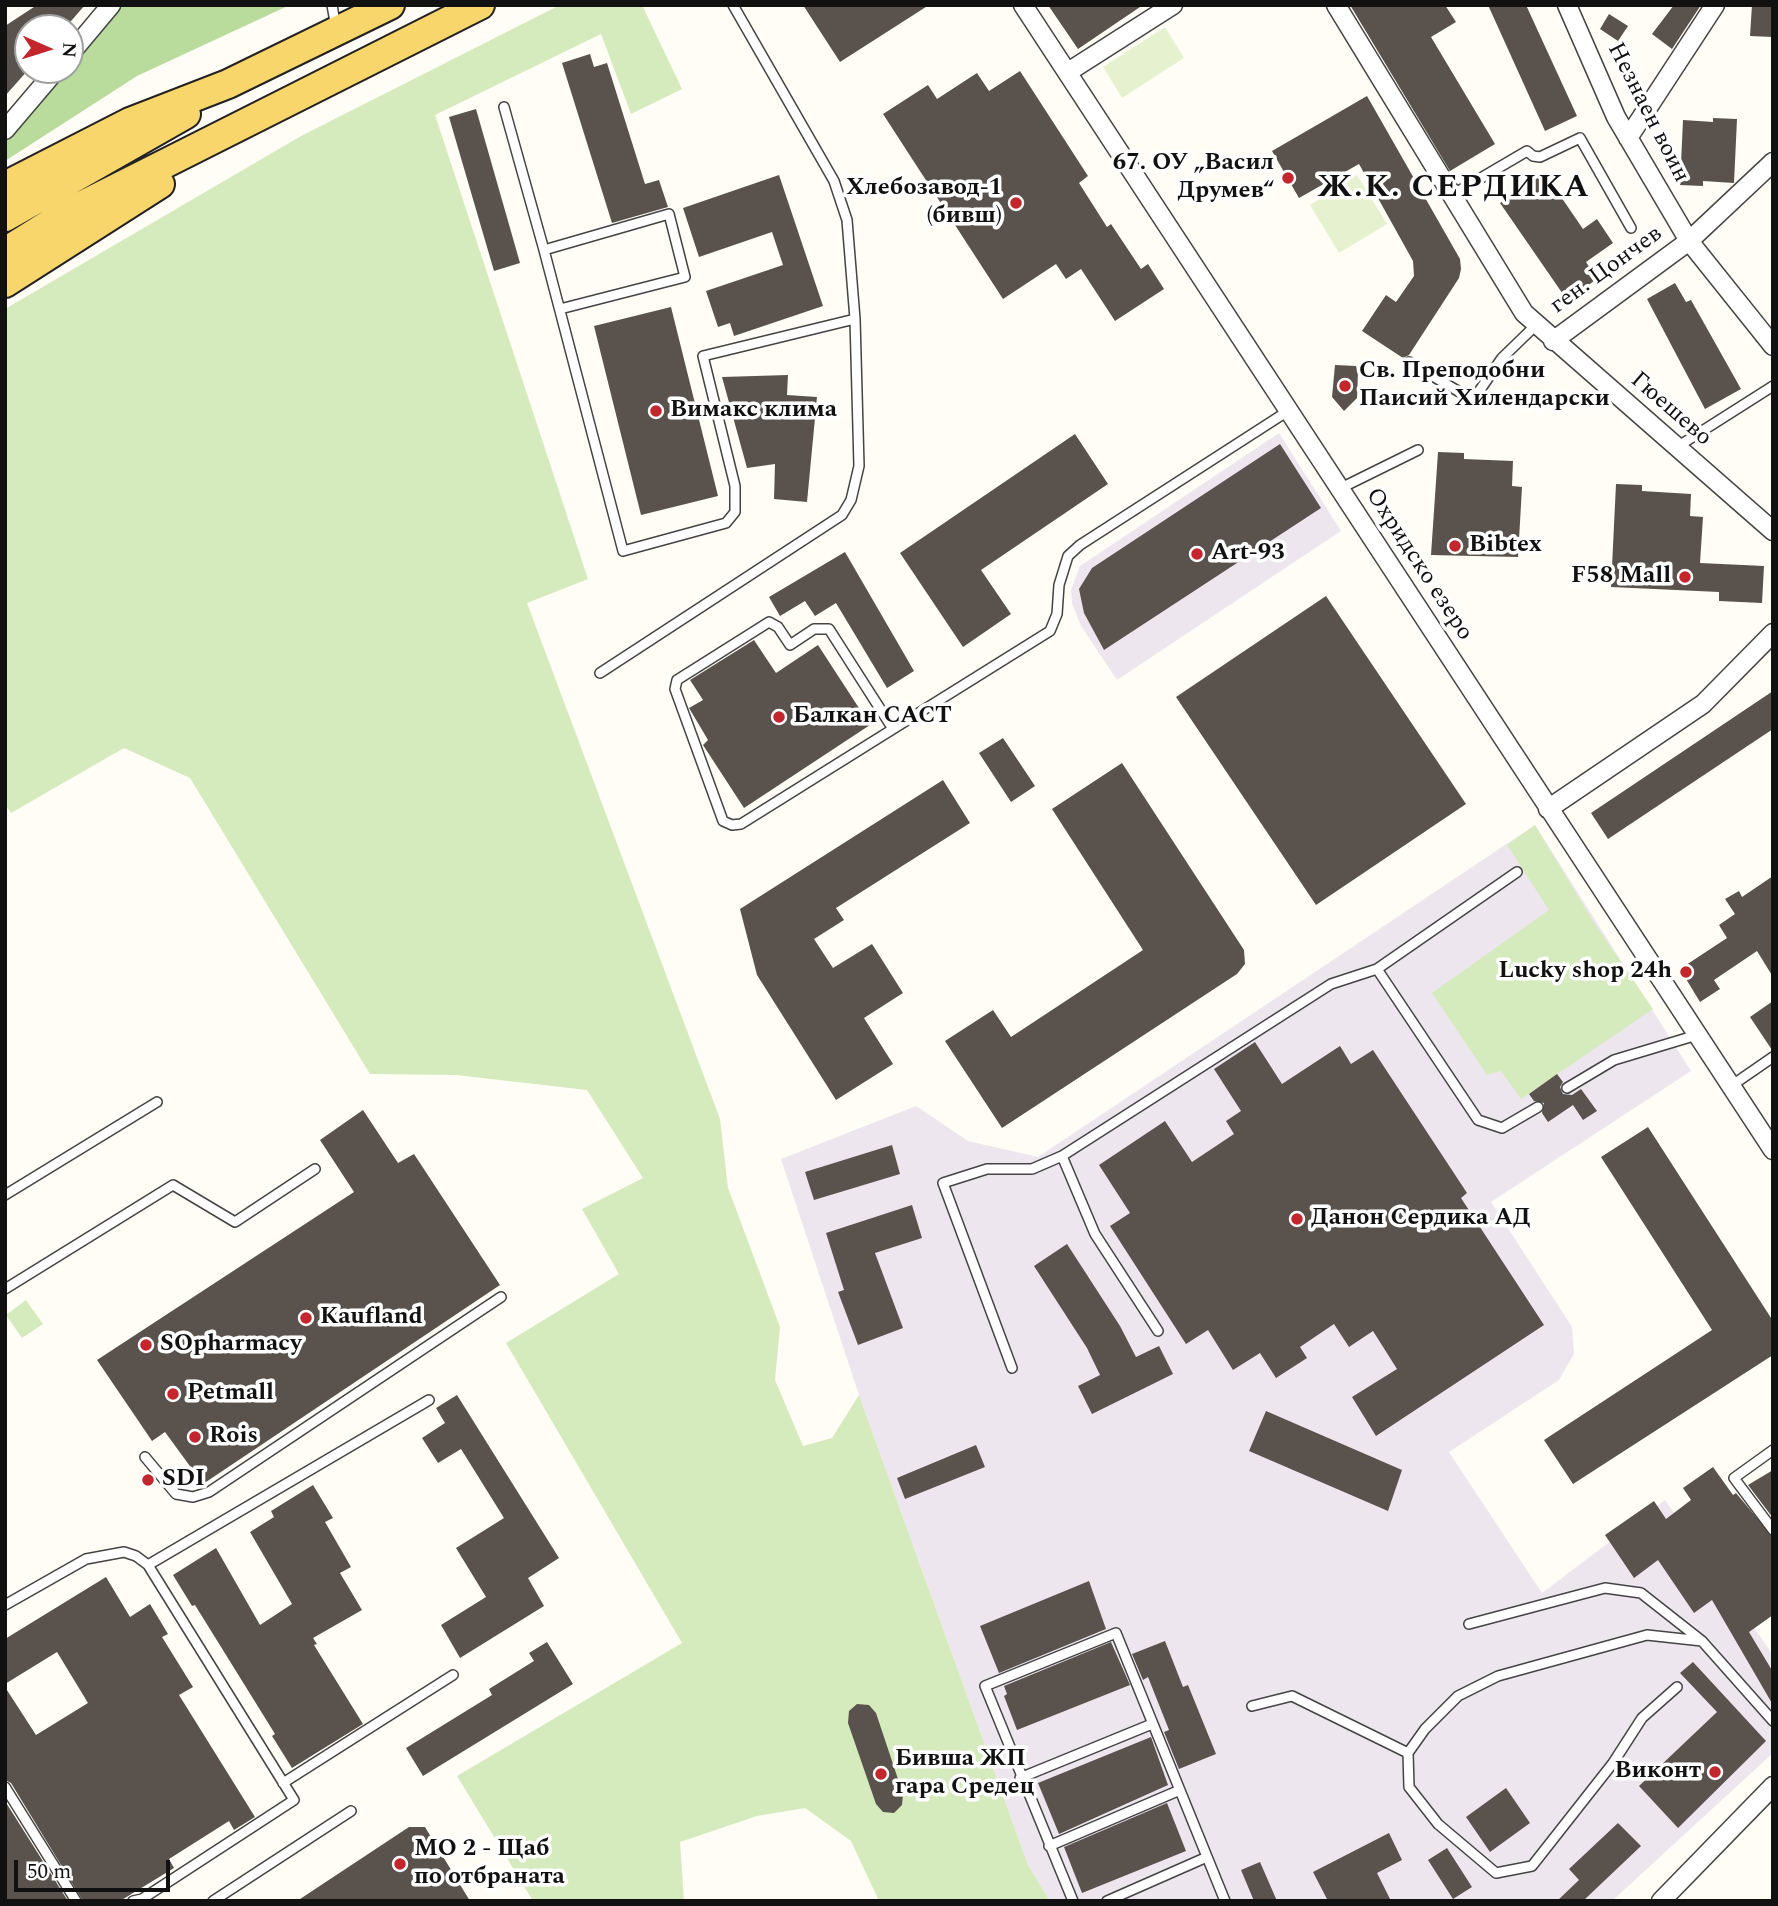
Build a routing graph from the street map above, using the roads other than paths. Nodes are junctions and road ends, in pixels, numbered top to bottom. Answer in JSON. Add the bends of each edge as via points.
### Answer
{"nodes":[{"id":1,"x":111,"y":5,"type":"edge"},
{"id":2,"x":390,"y":5,"type":"edge"},
{"id":3,"x":480,"y":5,"type":"edge"},
{"id":4,"x":733,"y":5,"type":"edge"},
{"id":5,"x":1023,"y":5,"type":"edge"},
{"id":6,"x":1173,"y":5,"type":"edge"},
{"id":7,"x":1336,"y":5,"type":"edge"},
{"id":8,"x":1567,"y":5,"type":"edge"},
{"id":9,"x":1715,"y":5,"type":"edge"},
{"id":10,"x":334,"y":18,"type":"edge"},
{"id":11,"x":84,"y":37,"type":"edge"},
{"id":12,"x":1068,"y":72,"type":"junction"},
{"id":13,"x":44,"y":84,"type":"edge"},
{"id":14,"x":228,"y":84,"type":"junction"},
{"id":15,"x":504,"y":107,"type":"dead end"},
{"id":16,"x":268,"y":113,"type":"junction"},
{"id":17,"x":5,"y":130,"type":"edge"},
{"id":18,"x":1628,"y":138,"type":"junction"},
{"id":19,"x":1773,"y":162,"type":"edge"},
{"id":20,"x":5,"y":186,"type":"edge"},
{"id":21,"x":1452,"y":195,"type":"junction"},
{"id":22,"x":5,"y":217,"type":"edge"},
{"id":23,"x":1631,"y":228,"type":"dead end"},
{"id":24,"x":1689,"y":241,"type":"junction"},
{"id":25,"x":544,"y":250,"type":"junction"},
{"id":26,"x":5,"y":252,"type":"edge"},
{"id":27,"x":5,"y":283,"type":"edge"},
{"id":28,"x":559,"y":309,"type":"junction"},
{"id":29,"x":855,"y":319,"type":"junction"},
{"id":30,"x":1536,"y":326,"type":"junction"},
{"id":31,"x":1553,"y":341,"type":"junction"},
{"id":32,"x":1773,"y":346,"type":"edge"},
{"id":33,"x":1409,"y":362,"type":"dead end"},
{"id":34,"x":1773,"y":386,"type":"edge"},
{"id":35,"x":1287,"y":411,"type":"junction"},
{"id":36,"x":1676,"y":447,"type":"junction"},
{"id":37,"x":1418,"y":450,"type":"dead end"},
{"id":38,"x":1339,"y":489,"type":"junction"},
{"id":39,"x":1773,"y":531,"type":"edge"},
{"id":40,"x":1773,"y":633,"type":"edge"},
{"id":41,"x":600,"y":673,"type":"dead end"},
{"id":42,"x":893,"y":729,"type":"junction"},
{"id":43,"x":1548,"y":809,"type":"junction"},
{"id":44,"x":1517,"y":872,"type":"dead end"},
{"id":45,"x":1377,"y":969,"type":"junction"},
{"id":46,"x":1696,"y":1035,"type":"junction"},
{"id":47,"x":1773,"y":1057,"type":"edge"},
{"id":48,"x":1730,"y":1086,"type":"junction"},
{"id":49,"x":1566,"y":1087,"type":"dead end"},
{"id":50,"x":157,"y":1102,"type":"dead end"},
{"id":51,"x":1538,"y":1107,"type":"dead end"},
{"id":52,"x":1773,"y":1150,"type":"edge"},
{"id":53,"x":1062,"y":1156,"type":"junction"},
{"id":54,"x":315,"y":1169,"type":"dead end"},
{"id":55,"x":5,"y":1195,"type":"edge"},
{"id":56,"x":5,"y":1289,"type":"edge"},
{"id":57,"x":501,"y":1297,"type":"dead end"},
{"id":58,"x":1158,"y":1331,"type":"dead end"},
{"id":59,"x":1012,"y":1368,"type":"dead end"},
{"id":60,"x":429,"y":1400,"type":"dead end"},
{"id":61,"x":1773,"y":1450,"type":"edge"},
{"id":62,"x":145,"y":1457,"type":"dead end"},
{"id":63,"x":1773,"y":1530,"type":"edge"},
{"id":64,"x":148,"y":1565,"type":"junction"},
{"id":65,"x":5,"y":1605,"type":"edge"},
{"id":66,"x":1469,"y":1624,"type":"dead end"},
{"id":67,"x":1702,"y":1641,"type":"junction"},
{"id":68,"x":453,"y":1675,"type":"dead end"},
{"id":69,"x":1676,"y":1687,"type":"dead end"},
{"id":70,"x":1252,"y":1706,"type":"dead end"},
{"id":71,"x":1773,"y":1721,"type":"edge"},
{"id":72,"x":1152,"y":1724,"type":"junction"},
{"id":73,"x":1409,"y":1753,"type":"junction"},
{"id":74,"x":1020,"y":1778,"type":"junction"},
{"id":75,"x":283,"y":1783,"type":"junction"},
{"id":76,"x":1773,"y":1786,"type":"edge"},
{"id":77,"x":5,"y":1787,"type":"edge"},
{"id":78,"x":1180,"y":1790,"type":"junction"},
{"id":79,"x":351,"y":1811,"type":"dead end"},
{"id":80,"x":1049,"y":1846,"type":"junction"},
{"id":81,"x":1207,"y":1857,"type":"junction"},
{"id":82,"x":76,"y":1901,"type":"edge"},
{"id":83,"x":133,"y":1901,"type":"edge"},
{"id":84,"x":213,"y":1901,"type":"edge"},
{"id":85,"x":1073,"y":1901,"type":"edge"},
{"id":86,"x":1107,"y":1901,"type":"edge"},
{"id":87,"x":1225,"y":1901,"type":"edge"},
{"id":88,"x":1661,"y":1901,"type":"edge"}],
"edges":[{"from":1,"to":11,"type":"street"},
{"from":2,"to":10,"type":"main road"},
{"from":3,"to":16,"type":"main road"},
{"from":4,"to":29,"type":"lane","via":[[834,181],[847,220]]},
{"from":5,"to":12,"type":"street","name":"Охридско езеро"},
{"from":6,"to":12,"type":"street"},
{"from":7,"to":21,"type":"street","name":"Гюешево"},
{"from":8,"to":18,"type":"street","name":"Незнаен воин"},
{"from":9,"to":18,"type":"street"},
{"from":10,"to":14,"type":"main road"},
{"from":12,"to":35,"type":"street","name":"Охридско езеро"},
{"from":13,"to":17,"type":"street"},
{"from":14,"to":20,"type":"main road","via":[[141,117]]},
{"from":14,"to":22,"type":"main road","via":[[186,114]]},
{"from":15,"to":25,"type":"lane"},
{"from":16,"to":26,"type":"main road","via":[[67,213]]},
{"from":16,"to":27,"type":"main road"},
{"from":18,"to":24,"type":"street","name":"Незнаен воин"},
{"from":19,"to":24,"type":"street","name":"ген. Цончев"},
{"from":21,"to":23,"type":"lane","via":[[1527,151],[1540,157],[1580,138]]},
{"from":21,"to":30,"type":"street","name":"Гюешево","via":[[1514,299]]},
{"from":24,"to":31,"type":"street","name":"ген. Цончев"},
{"from":24,"to":32,"type":"street","name":"Незнаен воин"},
{"from":25,"to":28,"type":"lane"},
{"from":25,"to":28,"type":"lane","via":[[669,214],[685,276]]},
{"from":28,"to":29,"type":"lane","via":[[623,551],[726,523],[735,512],[735,486],[703,356]]},
{"from":29,"to":41,"type":"lane","via":[[859,466],[851,500],[842,515]]},
{"from":30,"to":31,"type":"street","name":"Гюешево"},
{"from":30,"to":33,"type":"lane","name":"ген. Цончев","via":[[1502,358],[1474,400]]},
{"from":31,"to":36,"type":"street","name":"Гюешево"},
{"from":34,"to":36,"type":"lane"},
{"from":35,"to":38,"type":"street","name":"Охридско езеро"},
{"from":35,"to":42,"type":"lane","via":[[1080,545],[1068,556],[1050,631]]},
{"from":36,"to":39,"type":"street","name":"Гюешево"},
{"from":37,"to":38,"type":"lane"},
{"from":38,"to":43,"type":"street","name":"Охридско езеро"},
{"from":40,"to":43,"type":"street","via":[[1703,704]]},
{"from":42,"to":42,"type":"lane","via":[[830,629],[814,629],[790,645],[769,622],[677,680],[675,689],[723,821],[732,825],[741,824]]},
{"from":43,"to":46,"type":"street","name":"Охридско езеро"},
{"from":44,"to":45,"type":"lane"},
{"from":45,"to":51,"type":"lane","via":[[1478,1120],[1503,1128]]},
{"from":45,"to":53,"type":"lane","via":[[1331,984]]},
{"from":46,"to":48,"type":"street","name":"Охридско езеро"},
{"from":46,"to":49,"type":"lane","via":[[1614,1060]]},
{"from":47,"to":48,"type":"lane"},
{"from":48,"to":52,"type":"street","name":"Охридско езеро"},
{"from":50,"to":55,"type":"lane"},
{"from":53,"to":58,"type":"lane","via":[[1095,1234]]},
{"from":53,"to":59,"type":"lane","via":[[1032,1169],[987,1169],[943,1183]]},
{"from":54,"to":56,"type":"lane","via":[[235,1222],[173,1185]]},
{"from":57,"to":62,"type":"lane","via":[[209,1492],[193,1497],[176,1494]]},
{"from":60,"to":64,"type":"lane"},
{"from":61,"to":63,"type":"lane","via":[[1734,1478]]},
{"from":64,"to":65,"type":"lane","via":[[124,1552],[86,1559]]},
{"from":64,"to":75,"type":"lane"},
{"from":66,"to":67,"type":"lane","via":[[1605,1588],[1641,1593]]},
{"from":67,"to":71,"type":"lane"},
{"from":67,"to":73,"type":"lane","via":[[1647,1635],[1498,1676],[1458,1696],[1425,1729]]},
{"from":68,"to":75,"type":"lane"},
{"from":69,"to":73,"type":"lane","via":[[1642,1718],[1613,1763],[1532,1866],[1496,1873],[1438,1824],[1409,1787]]},
{"from":70,"to":73,"type":"lane","via":[[1292,1696]]},
{"from":72,"to":74,"type":"lane"},
{"from":72,"to":74,"type":"lane","via":[[1116,1633],[997,1681],[985,1686]]},
{"from":72,"to":78,"type":"lane"},
{"from":74,"to":80,"type":"lane"},
{"from":75,"to":83,"type":"lane","via":[[294,1800]]},
{"from":76,"to":88,"type":"street"},
{"from":77,"to":82,"type":"lane"},
{"from":78,"to":80,"type":"lane"},
{"from":78,"to":81,"type":"lane"},
{"from":79,"to":84,"type":"lane"},
{"from":80,"to":85,"type":"lane"},
{"from":81,"to":86,"type":"lane"},
{"from":81,"to":87,"type":"lane"}]}
